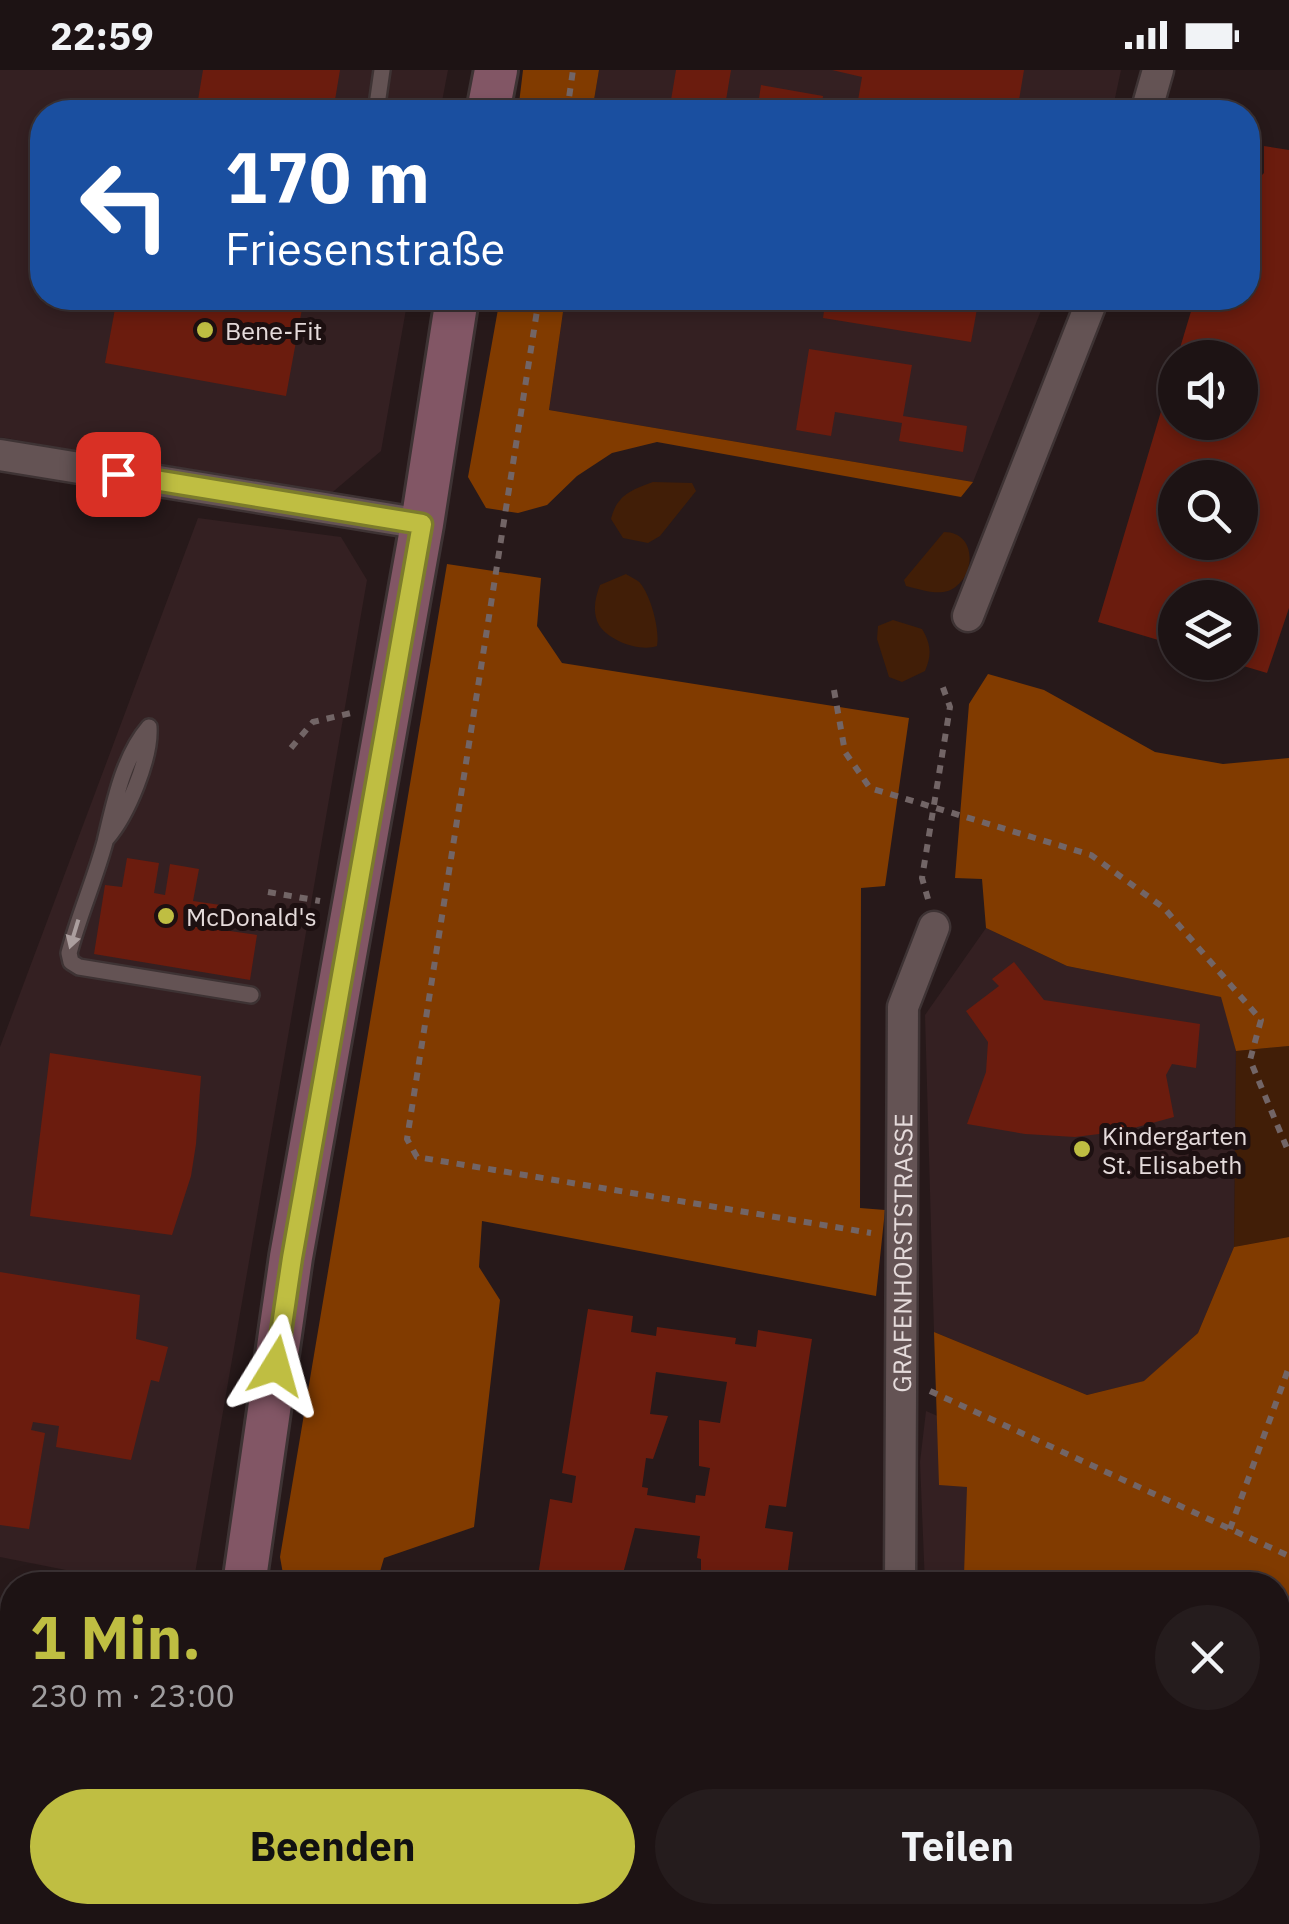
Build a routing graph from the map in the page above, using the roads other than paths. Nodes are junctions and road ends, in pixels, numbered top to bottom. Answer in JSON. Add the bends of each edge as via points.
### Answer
{"nodes":[{"id":1,"x":382,"y":70,"type":"edge"},
{"id":2,"x":496,"y":70,"type":"edge"},
{"id":3,"x":1158,"y":70,"type":"edge"},
{"id":4,"x":378,"y":100,"type":"edge"},
{"id":5,"x":490,"y":100,"type":"edge"},
{"id":6,"x":1149,"y":100,"type":"edge"},
{"id":7,"x":455,"y":310,"type":"edge"},
{"id":8,"x":1088,"y":310,"type":"edge"},
{"id":9,"x":0,"y":455,"type":"edge"},
{"id":10,"x":422,"y":524,"type":"junction"},
{"id":11,"x":968,"y":616,"type":"dead end"},
{"id":12,"x":149,"y":728,"type":"dead end"},
{"id":13,"x":934,"y":927,"type":"road end"},
{"id":14,"x":252,"y":995,"type":"dead end"},
{"id":15,"x":246,"y":1572,"type":"edge"},
{"id":16,"x":900,"y":1572,"type":"edge"}],
"edges":[{"from":1,"to":4,"type":"lane"},
{"from":2,"to":5,"type":"main road"},
{"from":3,"to":6,"type":"street"},
{"from":7,"to":10,"type":"main road"},
{"from":8,"to":11,"type":"street"},
{"from":9,"to":10,"type":"street"},
{"from":10,"to":15,"type":"main road","via":[[295,1238]]},
{"from":12,"to":14,"type":"lane","one_way":true,"via":[[150,744],[120,824],[105,841],[72,938],[71,962]]},
{"from":13,"to":16,"type":"street","name":"GRAFENHORSTSTRASSE","via":[[903,1007]]}]}
